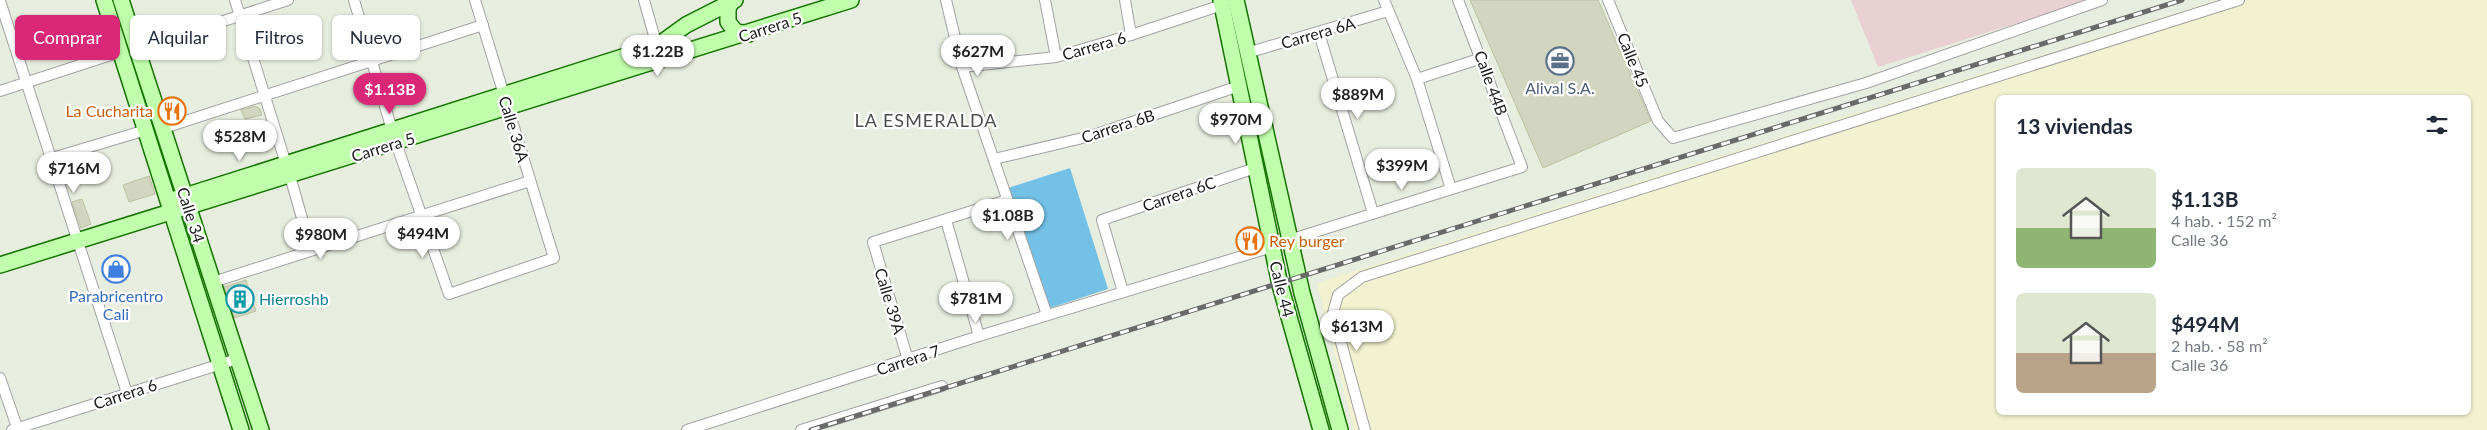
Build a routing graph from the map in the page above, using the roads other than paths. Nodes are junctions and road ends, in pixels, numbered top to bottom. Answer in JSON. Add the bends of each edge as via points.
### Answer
{"nodes":[{"id":1,"x":104,"y":0,"type":"edge"},
{"id":2,"x":121,"y":0,"type":"edge"},
{"id":3,"x":235,"y":0,"type":"edge"},
{"id":4,"x":288,"y":0,"type":"edge"},
{"id":5,"x":354,"y":0,"type":"edge"},
{"id":6,"x":475,"y":0,"type":"edge"},
{"id":7,"x":644,"y":0,"type":"edge"},
{"id":8,"x":732,"y":0,"type":"edge"},
{"id":9,"x":811,"y":0,"type":"edge"},
{"id":10,"x":851,"y":0,"type":"edge"},
{"id":11,"x":946,"y":0,"type":"edge"},
{"id":12,"x":1045,"y":0,"type":"edge"},
{"id":13,"x":1125,"y":0,"type":"edge"},
{"id":14,"x":1384,"y":0,"type":"edge"},
{"id":15,"x":1458,"y":0,"type":"edge"},
{"id":16,"x":1608,"y":0,"type":"edge"},
{"id":17,"x":2102,"y":0,"type":"edge"},
{"id":18,"x":2239,"y":0,"type":"edge"},
{"id":19,"x":1226,"y":2,"type":"edge"},
{"id":20,"x":0,"y":4,"type":"edge"},
{"id":21,"x":1388,"y":12,"type":"junction"},
{"id":22,"x":109,"y":15,"type":"edge"},
{"id":23,"x":240,"y":15,"type":"edge"},
{"id":24,"x":243,"y":15,"type":"edge"},
{"id":25,"x":359,"y":15,"type":"edge"},
{"id":26,"x":798,"y":17,"type":"junction"},
{"id":27,"x":483,"y":25,"type":"junction"},
{"id":28,"x":130,"y":28,"type":"edge"},
{"id":29,"x":1319,"y":33,"type":"junction"},
{"id":30,"x":749,"y":34,"type":"junction"},
{"id":31,"x":1132,"y":35,"type":"junction"},
{"id":32,"x":420,"y":45,"type":"edge"},
{"id":33,"x":657,"y":46,"type":"junction"},
{"id":34,"x":120,"y":52,"type":"edge"},
{"id":35,"x":1247,"y":53,"type":"junction"},
{"id":36,"x":1056,"y":56,"type":"junction"},
{"id":37,"x":1482,"y":58,"type":"junction"},
{"id":38,"x":95,"y":60,"type":"edge"},
{"id":39,"x":141,"y":60,"type":"edge"},
{"id":40,"x":254,"y":60,"type":"edge"},
{"id":41,"x":373,"y":60,"type":"joint"},
{"id":42,"x":962,"y":68,"type":"junction"},
{"id":43,"x":1418,"y":79,"type":"junction"},
{"id":44,"x":26,"y":82,"type":"junction"},
{"id":45,"x":1239,"y":86,"type":"junction"},
{"id":46,"x":0,"y":91,"type":"edge"},
{"id":47,"x":266,"y":95,"type":"junction"},
{"id":48,"x":506,"y":101,"type":"junction"},
{"id":49,"x":164,"y":128,"type":"junction"},
{"id":50,"x":146,"y":130,"type":"junction"},
{"id":51,"x":394,"y":137,"type":"junction"},
{"id":52,"x":50,"y":159,"type":"junction"},
{"id":53,"x":994,"y":160,"type":"junction"},
{"id":54,"x":1255,"y":168,"type":"junction"},
{"id":55,"x":288,"y":170,"type":"junction"},
{"id":56,"x":530,"y":180,"type":"junction"},
{"id":57,"x":1451,"y":190,"type":"junction"},
{"id":58,"x":1007,"y":200,"type":"junction"},
{"id":59,"x":186,"y":201,"type":"junction"},
{"id":60,"x":170,"y":206,"type":"junction"},
{"id":61,"x":1373,"y":213,"type":"junction"},
{"id":62,"x":421,"y":215,"type":"junction"},
{"id":63,"x":946,"y":220,"type":"junction"},
{"id":64,"x":76,"y":240,"type":"junction"},
{"id":65,"x":1289,"y":240,"type":"junction"},
{"id":66,"x":1272,"y":247,"type":"junction"},
{"id":67,"x":311,"y":250,"type":"junction"},
{"id":68,"x":0,"y":265,"type":"edge"},
{"id":69,"x":213,"y":282,"type":"junction"},
{"id":70,"x":1124,"y":292,"type":"junction"},
{"id":71,"x":1046,"y":315,"type":"junction"},
{"id":72,"x":979,"y":336,"type":"junction"},
{"id":73,"x":238,"y":359,"type":"junction"},
{"id":74,"x":908,"y":360,"type":"junction"},
{"id":75,"x":221,"y":364,"type":"junction"},
{"id":76,"x":0,"y":378,"type":"edge"},
{"id":77,"x":942,"y":386,"type":"dead end"},
{"id":78,"x":127,"y":393,"type":"junction"},
{"id":79,"x":16,"y":429,"type":"edge"},
{"id":80,"x":242,"y":430,"type":"edge"},
{"id":81,"x":261,"y":430,"type":"edge"},
{"id":82,"x":687,"y":430,"type":"edge"},
{"id":83,"x":801,"y":430,"type":"edge"},
{"id":84,"x":1321,"y":430,"type":"edge"},
{"id":85,"x":1340,"y":430,"type":"edge"},
{"id":86,"x":1365,"y":430,"type":"edge"}],
"edges":[{"from":1,"to":22,"type":"main road","name":"Calle 34"},
{"from":2,"to":28,"type":"main road","name":"Calle 34"},
{"from":3,"to":23,"type":"street"},
{"from":4,"to":24,"type":"street"},
{"from":5,"to":25,"type":"street"},
{"from":6,"to":27,"type":"street","name":"Calle 36A"},
{"from":7,"to":33,"type":"street"},
{"from":8,"to":30,"type":"main road","via":[[727,15],[731,27],[742,34]]},
{"from":8,"to":33,"type":"main road","name":"Carrera 5","via":[[686,25]]},
{"from":9,"to":26,"type":"main road","via":[[806,13]]},
{"from":10,"to":26,"type":"main road","name":"Carrera 5"},
{"from":11,"to":42,"type":"street"},
{"from":12,"to":36,"type":"street"},
{"from":13,"to":31,"type":"street"},
{"from":14,"to":21,"type":"street"},
{"from":15,"to":37,"type":"street","name":"Calle 44B"},
{"from":16,"to":17,"type":"street","name":"Calle 45","via":[[1658,121],[1673,138],[1866,83]]},
{"from":18,"to":86,"type":"street","via":[[1362,277],[1338,295],[1333,313]]},
{"from":19,"to":31,"type":"street","name":"Carrera 6"},
{"from":19,"to":35,"type":"main road","name":"Calle 44"},
{"from":19,"to":45,"type":"main road","name":"Calle 44"},
{"from":20,"to":44,"type":"street"},
{"from":21,"to":29,"type":"street","name":"Carrera 6A"},
{"from":21,"to":43,"type":"street"},
{"from":26,"to":30,"type":"main road","name":"Carrera 5"},
{"from":27,"to":32,"type":"street"},
{"from":27,"to":48,"type":"street","name":"Calle 36A"},
{"from":29,"to":35,"type":"street","name":"Carrera 6A"},
{"from":29,"to":61,"type":"street"},
{"from":30,"to":48,"type":"main road","name":"Carrera 5"},
{"from":31,"to":36,"type":"street","name":"Carrera 6"},
{"from":33,"to":48,"type":"main road","name":"Carrera 5"},
{"from":34,"to":50,"type":"main road","name":"Calle 34"},
{"from":35,"to":65,"type":"main road","name":"Calle 44"},
{"from":36,"to":42,"type":"street","name":"Carrera 6"},
{"from":37,"to":43,"type":"street"},
{"from":37,"to":57,"type":"street","name":"Calle 44B","via":[[1522,167]]},
{"from":38,"to":44,"type":"street"},
{"from":39,"to":49,"type":"main road","name":"Calle 34"},
{"from":40,"to":47,"type":"street"},
{"from":41,"to":47,"type":"street"},
{"from":41,"to":51,"type":"street"},
{"from":42,"to":53,"type":"street"},
{"from":43,"to":57,"type":"street"},
{"from":44,"to":46,"type":"street"},
{"from":44,"to":52,"type":"street"},
{"from":45,"to":53,"type":"street","name":"Carrera 6B","via":[[1091,136]]},
{"from":45,"to":54,"type":"main road","name":"Calle 44"},
{"from":47,"to":49,"type":"street"},
{"from":47,"to":55,"type":"street"},
{"from":48,"to":51,"type":"main road","name":"Carrera 5"},
{"from":48,"to":56,"type":"street","name":"Calle 36A"},
{"from":49,"to":59,"type":"main road","name":"Calle 34"},
{"from":50,"to":52,"type":"street"},
{"from":50,"to":60,"type":"main road","name":"Calle 34"},
{"from":51,"to":55,"type":"main road","name":"Carrera 5"},
{"from":51,"to":62,"type":"street"},
{"from":52,"to":64,"type":"street"},
{"from":53,"to":58,"type":"street"},
{"from":54,"to":66,"type":"main road","name":"Calle 44"},
{"from":54,"to":70,"type":"street","name":"Carrera 6C","via":[[1102,220]]},
{"from":55,"to":59,"type":"main road","name":"Carrera 5"},
{"from":55,"to":67,"type":"street"},
{"from":56,"to":62,"type":"street"},
{"from":56,"to":62,"type":"street","name":"Calle 36A","via":[[554,258],[449,294]]},
{"from":57,"to":61,"type":"street"},
{"from":58,"to":63,"type":"street"},
{"from":58,"to":71,"type":"street"},
{"from":59,"to":60,"type":"main road","name":"Carrera 5"},
{"from":59,"to":69,"type":"main road","name":"Calle 34"},
{"from":60,"to":64,"type":"main road","name":"Carrera 5"},
{"from":60,"to":75,"type":"main road","name":"Calle 34"},
{"from":61,"to":65,"type":"street"},
{"from":62,"to":67,"type":"street"},
{"from":63,"to":72,"type":"street"},
{"from":63,"to":74,"type":"street","name":"Calle 39A","via":[[873,242]]},
{"from":64,"to":68,"type":"main road","name":"Carrera 5"},
{"from":64,"to":78,"type":"street"},
{"from":65,"to":85,"type":"main road","name":"Calle 44"},
{"from":66,"to":70,"type":"street","name":"Carrera 7"},
{"from":66,"to":84,"type":"main road","name":"Calle 44"},
{"from":67,"to":69,"type":"street"},
{"from":69,"to":73,"type":"main road","name":"Calle 34"},
{"from":70,"to":71,"type":"street","name":"Carrera 7"},
{"from":71,"to":72,"type":"street","name":"Carrera 7"},
{"from":72,"to":74,"type":"street","name":"Carrera 7"},
{"from":73,"to":75,"type":"street","name":"Carrera 6"},
{"from":73,"to":81,"type":"main road","name":"Calle 34"},
{"from":74,"to":82,"type":"street","name":"Carrera 7"},
{"from":75,"to":78,"type":"street","name":"Carrera 6"},
{"from":75,"to":80,"type":"main road","name":"Calle 34"},
{"from":76,"to":79,"type":"street"},
{"from":77,"to":83,"type":"street"},
{"from":78,"to":79,"type":"street","name":"Carrera 6"}]}
